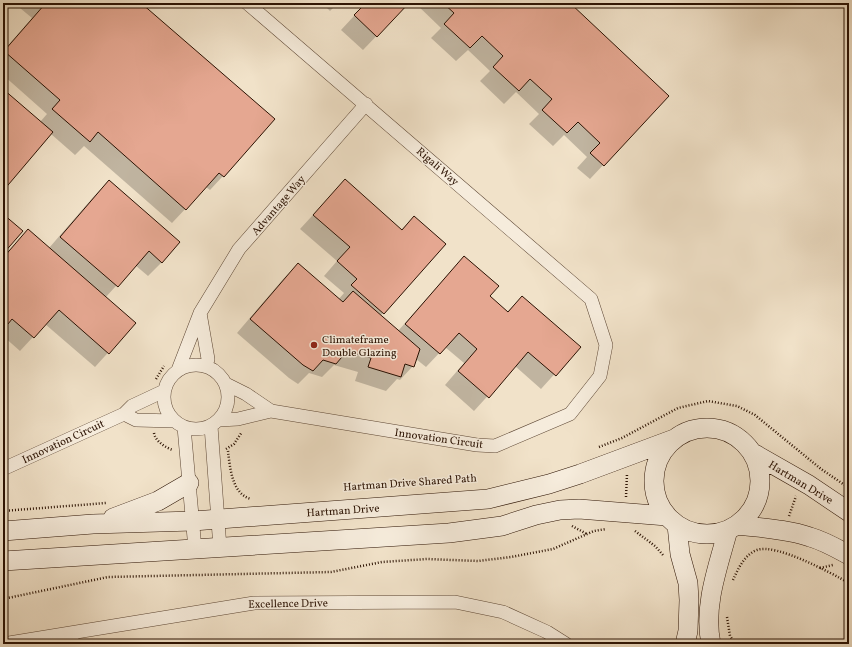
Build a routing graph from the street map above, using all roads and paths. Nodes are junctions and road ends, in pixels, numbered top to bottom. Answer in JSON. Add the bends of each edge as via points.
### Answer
{"nodes":[{"id":1,"x":247,"y":3,"type":"edge"},
{"id":2,"x":366,"y":104,"type":"junction"},
{"id":3,"x":200,"y":313,"type":"junction"},
{"id":4,"x":606,"y":344,"type":"joint"},
{"id":5,"x":206,"y":366,"type":"junction"},
{"id":6,"x":178,"y":370,"type":"junction"},
{"id":7,"x":226,"y":384,"type":"junction"},
{"id":8,"x":164,"y":391,"type":"junction"},
{"id":9,"x":271,"y":411,"type":"junction"},
{"id":10,"x":124,"y":414,"type":"junction"},
{"id":11,"x":215,"y":423,"type":"junction"},
{"id":12,"x":179,"y":424,"type":"junction"},
{"id":13,"x":622,"y":438,"type":"junction"},
{"id":14,"x":674,"y":439,"type":"junction"},
{"id":15,"x":228,"y":448,"type":"dead end"},
{"id":16,"x":595,"y":449,"type":"dead end"},
{"id":17,"x":753,"y":453,"type":"junction"},
{"id":18,"x":625,"y":457,"type":"junction"},
{"id":19,"x":3,"y":469,"type":"edge"},
{"id":20,"x":821,"y":469,"type":"junction"},
{"id":21,"x":189,"y":483,"type":"junction"},
{"id":22,"x":806,"y":484,"type":"junction"},
{"id":23,"x":849,"y":488,"type":"edge"},
{"id":24,"x":254,"y":499,"type":"dead end"},
{"id":25,"x":108,"y":502,"type":"dead end"},
{"id":26,"x":3,"y":510,"type":"edge"},
{"id":27,"x":625,"y":512,"type":"junction"},
{"id":28,"x":849,"y":512,"type":"edge"},
{"id":29,"x":218,"y":519,"type":"junction"},
{"id":30,"x":193,"y":521,"type":"junction"},
{"id":31,"x":672,"y":521,"type":"junction"},
{"id":32,"x":93,"y":524,"type":"junction"},
{"id":33,"x":732,"y":528,"type":"junction"},
{"id":34,"x":610,"y":529,"type":"dead end"},
{"id":35,"x":3,"y":531,"type":"edge"},
{"id":36,"x":785,"y":532,"type":"junction"},
{"id":37,"x":220,"y":548,"type":"junction"},
{"id":38,"x":195,"y":549,"type":"junction"},
{"id":39,"x":849,"y":555,"type":"edge"},
{"id":40,"x":664,"y":556,"type":"dead end"},
{"id":41,"x":3,"y":561,"type":"edge"},
{"id":42,"x":732,"y":582,"type":"dead end"},
{"id":43,"x":849,"y":583,"type":"edge"},
{"id":44,"x":3,"y":599,"type":"edge"},
{"id":45,"x":727,"y":616,"type":"dead end"},
{"id":46,"x":75,"y":638,"type":"edge"},
{"id":47,"x":3,"y":644,"type":"edge"},
{"id":48,"x":566,"y":644,"type":"edge"},
{"id":49,"x":685,"y":644,"type":"edge"},
{"id":50,"x":711,"y":644,"type":"edge"},
{"id":51,"x":736,"y":644,"type":"edge"}],
"edges":[{"from":1,"to":2,"type":"street","name":"Rigali Way"},
{"from":2,"to":3,"type":"street","name":"Advantage Way","via":[[240,250]]},
{"from":2,"to":4,"type":"street","name":"Rigali Way","via":[[591,299]]},
{"from":3,"to":5,"type":"street","via":[[208,359]]},
{"from":3,"to":6,"type":"street","name":"Advantage Way"},
{"from":4,"to":9,"type":"street","name":"Innovation Circuit","via":[[600,376],[570,414],[495,446]]},
{"from":5,"to":6,"type":"street","via":[[188,366]]},
{"from":5,"to":7,"type":"street","via":[[218,373]]},
{"from":6,"to":8,"type":"street"},
{"from":7,"to":9,"type":"street","name":"Innovation Circuit"},
{"from":7,"to":11,"type":"street","via":[[226,410]]},
{"from":8,"to":10,"type":"street","name":"Innovation Circuit","via":[[132,406]]},
{"from":8,"to":12,"type":"street","via":[[167,412]]},
{"from":9,"to":11,"type":"street","name":"Innovation Circuit"},
{"from":10,"to":12,"type":"street","via":[[136,420]]},
{"from":10,"to":19,"type":"street","name":"Innovation Circuit"},
{"from":11,"to":12,"type":"street","via":[[192,429]]},
{"from":11,"to":29,"type":"street"},
{"from":12,"to":21,"type":"street"},
{"from":13,"to":16,"type":"path"},
{"from":13,"to":18,"type":"path"},
{"from":13,"to":20,"type":"path","via":[[678,408],[708,401],[737,406],[755,415]]},
{"from":14,"to":17,"type":"main road","via":[[698,428],[723,430],[735,435]]},
{"from":14,"to":18,"type":"main road","name":"Hartman Drive"},
{"from":14,"to":31,"type":"main road","via":[[662,452],[655,467],[654,485],[658,502]]},
{"from":15,"to":24,"type":"path","via":[[231,471],[238,490],[249,499]]},
{"from":17,"to":22,"type":"main road","name":"Hartman Drive"},
{"from":17,"to":33,"type":"main road","via":[[760,479],[759,493],[755,505],[747,516]]},
{"from":18,"to":27,"type":"path"},
{"from":18,"to":29,"type":"main road","name":"Hartman Drive","via":[[549,484],[488,499]]},
{"from":20,"to":22,"type":"path"},
{"from":20,"to":23,"type":"path"},
{"from":21,"to":30,"type":"street"},
{"from":21,"to":32,"type":"main road","via":[[158,501]]},
{"from":22,"to":28,"type":"main road","name":"Hartman Drive"},
{"from":22,"to":36,"type":"path","via":[[798,492]]},
{"from":25,"to":26,"type":"path"},
{"from":27,"to":31,"type":"main road"},
{"from":27,"to":37,"type":"main road","via":[[560,510],[502,526],[449,533]]},
{"from":27,"to":40,"type":"path","via":[[623,529],[636,531]]},
{"from":29,"to":30,"type":"main road","name":"Hartman Drive"},
{"from":29,"to":37,"type":"street"},
{"from":30,"to":32,"type":"main road","name":"Hartman Drive"},
{"from":30,"to":38,"type":"street"},
{"from":31,"to":33,"type":"main road","via":[[693,533],[710,534]]},
{"from":31,"to":49,"type":"main road","via":[[688,583],[688,631]]},
{"from":32,"to":35,"type":"main road","name":"Hartman Drive"},
{"from":33,"to":36,"type":"main road"},
{"from":33,"to":50,"type":"main road","via":[[712,588],[708,609]]},
{"from":34,"to":44,"type":"path","via":[[594,531],[553,549],[478,561],[427,559],[382,562],[331,572],[108,577]]},
{"from":36,"to":39,"type":"main road","via":[[809,537]]},
{"from":37,"to":38,"type":"main road"},
{"from":38,"to":41,"type":"main road"},
{"from":42,"to":43,"type":"path","via":[[738,567],[747,556],[767,548],[834,574]]},
{"from":45,"to":51,"type":"path","via":[[730,636]]},
{"from":46,"to":47,"type":"street","name":"Excellence Drive"},
{"from":46,"to":48,"type":"street","name":"Excellence Drive","via":[[254,603],[455,602],[503,612],[547,632]]}]}
